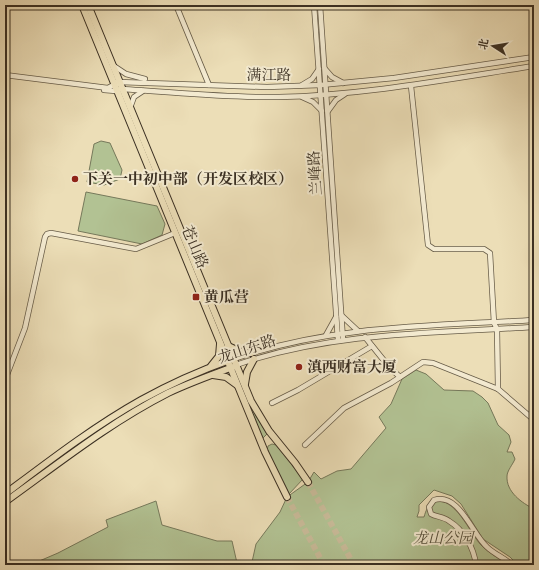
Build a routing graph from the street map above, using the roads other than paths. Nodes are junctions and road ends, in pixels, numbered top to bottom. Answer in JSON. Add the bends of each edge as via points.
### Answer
{"nodes":[{"id":1,"x":82,"y":5,"type":"edge"},
{"id":2,"x":88,"y":5,"type":"edge"},
{"id":3,"x":176,"y":5,"type":"edge"},
{"id":4,"x":314,"y":5,"type":"edge"},
{"id":5,"x":320,"y":5,"type":"edge"},
{"id":6,"x":534,"y":57,"type":"edge"},
{"id":7,"x":111,"y":62,"type":"junction"},
{"id":8,"x":534,"y":66,"type":"edge"},
{"id":9,"x":322,"y":69,"type":"junction"},
{"id":10,"x":5,"y":77,"type":"edge"},
{"id":11,"x":164,"y":82,"type":"junction"},
{"id":12,"x":116,"y":83,"type":"junction"},
{"id":13,"x":346,"y":84,"type":"junction"},
{"id":14,"x":209,"y":85,"type":"junction"},
{"id":15,"x":323,"y":85,"type":"junction"},
{"id":16,"x":411,"y":86,"type":"junction"},
{"id":17,"x":295,"y":87,"type":"junction"},
{"id":18,"x":119,"y":90,"type":"junction"},
{"id":19,"x":144,"y":90,"type":"junction"},
{"id":20,"x":346,"y":93,"type":"junction"},
{"id":21,"x":324,"y":95,"type":"junction"},
{"id":22,"x":295,"y":96,"type":"junction"},
{"id":23,"x":130,"y":109,"type":"junction"},
{"id":24,"x":325,"y":113,"type":"junction"},
{"id":25,"x":175,"y":233,"type":"junction"},
{"id":26,"x":339,"y":316,"type":"junction"},
{"id":27,"x":534,"y":320,"type":"edge"},
{"id":28,"x":494,"y":323,"type":"junction"},
{"id":29,"x":534,"y":327,"type":"edge"},
{"id":30,"x":497,"y":330,"type":"junction"},
{"id":31,"x":358,"y":331,"type":"junction"},
{"id":32,"x":340,"y":333,"type":"junction"},
{"id":33,"x":326,"y":335,"type":"junction"},
{"id":34,"x":365,"y":338,"type":"junction"},
{"id":35,"x":340,"y":340,"type":"junction"},
{"id":36,"x":220,"y":341,"type":"junction"},
{"id":37,"x":228,"y":346,"type":"junction"},
{"id":38,"x":372,"y":346,"type":"junction"},
{"id":39,"x":251,"y":353,"type":"junction"},
{"id":40,"x":254,"y":359,"type":"junction"},
{"id":41,"x":232,"y":363,"type":"junction"},
{"id":42,"x":209,"y":368,"type":"junction"},
{"id":43,"x":210,"y":375,"type":"junction"},
{"id":44,"x":400,"y":377,"type":"junction"},
{"id":45,"x":5,"y":380,"type":"edge"},
{"id":46,"x":241,"y":386,"type":"junction"},
{"id":47,"x":498,"y":388,"type":"junction"},
{"id":48,"x":272,"y":403,"type":"dead end"},
{"id":49,"x":534,"y":420,"type":"edge"},
{"id":50,"x":305,"y":445,"type":"dead end"},
{"id":51,"x":308,"y":482,"type":"tunnel mouth"},
{"id":52,"x":5,"y":494,"type":"edge"},
{"id":53,"x":287,"y":497,"type":"tunnel mouth"},
{"id":54,"x":5,"y":502,"type":"edge"},
{"id":55,"x":476,"y":565,"type":"edge"},
{"id":56,"x":512,"y":565,"type":"edge"}],
"edges":[{"from":1,"to":12,"type":"main road","name":"苍山路"},
{"from":2,"to":7,"type":"main road","name":"苍山路"},
{"from":3,"to":14,"type":"street"},
{"from":4,"to":9,"type":"street","name":"兰峰路"},
{"from":5,"to":9,"type":"street","name":"兰峰路"},
{"from":6,"to":13,"type":"street","name":"满江路"},
{"from":7,"to":11,"type":"street","via":[[120,71],[129,75]]},
{"from":7,"to":12,"type":"main road","name":"苍山路"},
{"from":8,"to":16,"type":"street","name":"满江路"},
{"from":9,"to":13,"type":"street","via":[[335,80]]},
{"from":9,"to":15,"type":"street","name":"兰峰路"},
{"from":9,"to":17,"type":"street","via":[[309,82]]},
{"from":10,"to":12,"type":"street","name":"满江路","via":[[108,88]]},
{"from":10,"to":18,"type":"street","name":"满江路"},
{"from":11,"to":12,"type":"street","name":"满江路"},
{"from":11,"to":14,"type":"street","name":"满江路"},
{"from":12,"to":18,"type":"main road","name":"苍山路"},
{"from":13,"to":15,"type":"street","name":"满江路"},
{"from":14,"to":17,"type":"street","name":"满江路"},
{"from":15,"to":17,"type":"street","name":"满江路"},
{"from":15,"to":21,"type":"street","name":"兰峰路"},
{"from":16,"to":20,"type":"street","name":"满江路"},
{"from":16,"to":28,"type":"street","via":[[427,242],[429,247],[434,249],[489,250]]},
{"from":18,"to":19,"type":"street","name":"满江路"},
{"from":18,"to":23,"type":"main road","name":"苍山路"},
{"from":18,"to":25,"type":"main road","name":"苍山路"},
{"from":19,"to":22,"type":"street","name":"满江路","via":[[243,96]]},
{"from":19,"to":23,"type":"street","via":[[134,97]]},
{"from":20,"to":21,"type":"street","name":"满江路"},
{"from":20,"to":24,"type":"street"},
{"from":21,"to":22,"type":"street","name":"满江路"},
{"from":21,"to":24,"type":"street","name":"兰峰路"},
{"from":22,"to":24,"type":"street","via":[[310,100]]},
{"from":23,"to":37,"type":"main road","name":"苍山路"},
{"from":24,"to":26,"type":"street","name":"兰峰路"},
{"from":25,"to":36,"type":"main road","name":"苍山路"},
{"from":25,"to":45,"type":"street","via":[[136,249],[47,234],[25,328]]},
{"from":26,"to":31,"type":"street"},
{"from":26,"to":32,"type":"street","name":"兰峰路"},
{"from":26,"to":33,"type":"street"},
{"from":27,"to":28,"type":"street","name":"龙山东路"},
{"from":28,"to":30,"type":"street"},
{"from":28,"to":31,"type":"street","name":"龙山东路"},
{"from":29,"to":30,"type":"street","name":"龙山东路"},
{"from":30,"to":34,"type":"street","name":"龙山东路"},
{"from":30,"to":47,"type":"street"},
{"from":31,"to":32,"type":"street","name":"龙山东路"},
{"from":32,"to":33,"type":"street","name":"龙山东路"},
{"from":32,"to":35,"type":"street","name":"兰峰路"},
{"from":33,"to":39,"type":"street","name":"龙山东路"},
{"from":34,"to":35,"type":"street","name":"龙山东路"},
{"from":34,"to":38,"type":"street"},
{"from":35,"to":40,"type":"street","name":"龙山东路","via":[[298,347]]},
{"from":36,"to":41,"type":"main road","name":"苍山路"},
{"from":36,"to":42,"type":"main road","via":[[219,356]]},
{"from":37,"to":39,"type":"main road","via":[[237,351]]},
{"from":37,"to":41,"type":"main road","name":"苍山路"},
{"from":38,"to":44,"type":"street"},
{"from":38,"to":48,"type":"street"},
{"from":39,"to":41,"type":"street","name":"龙山东路"},
{"from":40,"to":41,"type":"street","name":"龙山东路"},
{"from":40,"to":46,"type":"main road"},
{"from":41,"to":42,"type":"main road","name":"龙山东路"},
{"from":41,"to":43,"type":"main road","name":"龙山东路"},
{"from":41,"to":46,"type":"main road","name":"苍山路"},
{"from":42,"to":52,"type":"main road","name":"龙山东路","via":[[171,384],[95,428]]},
{"from":43,"to":46,"type":"main road","via":[[226,377]]},
{"from":43,"to":54,"type":"main road","name":"龙山东路","via":[[169,393],[122,419]]},
{"from":44,"to":47,"type":"street","via":[[417,364],[427,362]]},
{"from":44,"to":50,"type":"street","via":[[344,408]]},
{"from":46,"to":51,"type":"main road","name":"苍山路","via":[[264,425]]},
{"from":46,"to":53,"type":"main road","name":"苍山路","via":[[268,460]]},
{"from":47,"to":49,"type":"street"},
{"from":55,"to":56,"type":"street","via":[[473,550],[460,532],[448,520],[431,514],[429,506],[434,500],[445,499],[453,503],[483,543]]}]}
